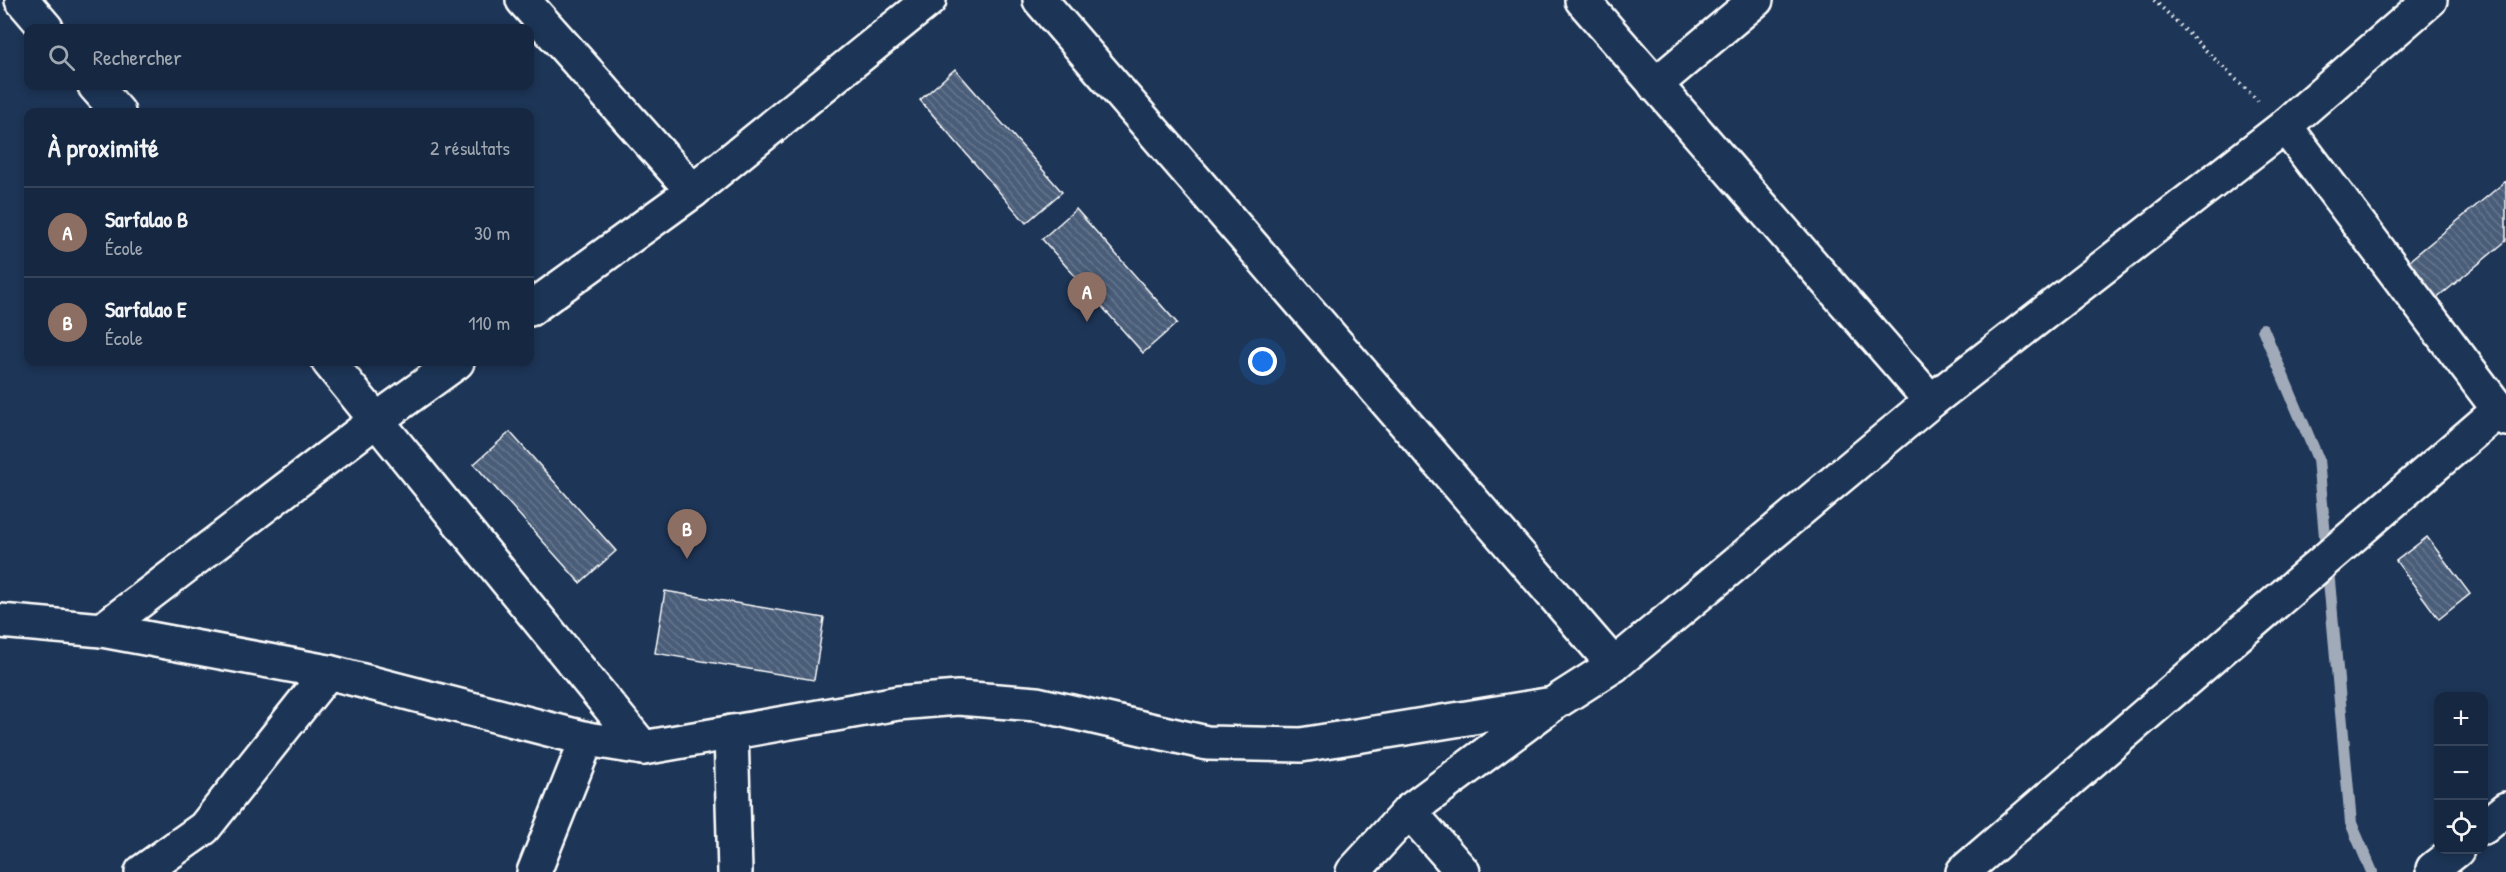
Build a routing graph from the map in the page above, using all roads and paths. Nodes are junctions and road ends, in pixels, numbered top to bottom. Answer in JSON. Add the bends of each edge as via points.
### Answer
{"nodes":[{"id":1,"x":22,"y":0,"type":"edge"},
{"id":2,"x":523,"y":0,"type":"edge"},
{"id":3,"x":929,"y":0,"type":"edge"},
{"id":4,"x":1040,"y":0,"type":"edge"},
{"id":5,"x":1582,"y":0,"type":"edge"},
{"id":6,"x":1756,"y":0,"type":"edge"},
{"id":7,"x":2154,"y":0,"type":"edge"},
{"id":8,"x":2430,"y":0,"type":"edge"},
{"id":9,"x":43,"y":24,"type":"edge"},
{"id":10,"x":1655,"y":85,"type":"junction"},
{"id":11,"x":99,"y":90,"type":"edge"},
{"id":12,"x":114,"y":108,"type":"edge"},
{"id":13,"x":2285,"y":126,"type":"junction"},
{"id":14,"x":693,"y":191,"type":"junction"},
{"id":15,"x":534,"y":306,"type":"edge"},
{"id":16,"x":332,"y":366,"type":"edge"},
{"id":17,"x":452,"y":366,"type":"edge"},
{"id":18,"x":1931,"y":401,"type":"junction"},
{"id":19,"x":2503,"y":414,"type":"edge"},
{"id":20,"x":378,"y":419,"type":"junction"},
{"id":21,"x":0,"y":621,"type":"edge"},
{"id":22,"x":102,"y":630,"type":"junction"},
{"id":23,"x":1614,"y":665,"type":"junction"},
{"id":24,"x":328,"y":672,"type":"junction"},
{"id":25,"x":1553,"y":704,"type":"junction"},
{"id":26,"x":731,"y":732,"type":"junction"},
{"id":27,"x":587,"y":739,"type":"junction"},
{"id":28,"x":643,"y":748,"type":"junction"},
{"id":29,"x":2506,"y":809,"type":"edge"},
{"id":30,"x":1409,"y":811,"type":"junction"},
{"id":31,"x":2488,"y":824,"type":"edge"},
{"id":32,"x":142,"y":872,"type":"edge"},
{"id":33,"x":534,"y":872,"type":"edge"},
{"id":34,"x":735,"y":872,"type":"edge"},
{"id":35,"x":1353,"y":872,"type":"edge"},
{"id":36,"x":1462,"y":872,"type":"edge"},
{"id":37,"x":1963,"y":872,"type":"edge"}],
"edges":[{"from":1,"to":9,"type":"street"},
{"from":2,"to":14,"type":"street"},
{"from":3,"to":14,"type":"street"},
{"from":4,"to":23,"type":"street"},
{"from":5,"to":10,"type":"street"},
{"from":6,"to":10,"type":"street"},
{"from":7,"to":13,"type":"path"},
{"from":8,"to":13,"type":"street"},
{"from":10,"to":18,"type":"street"},
{"from":11,"to":12,"type":"street"},
{"from":13,"to":18,"type":"street"},
{"from":13,"to":19,"type":"street"},
{"from":14,"to":15,"type":"street"},
{"from":16,"to":20,"type":"street"},
{"from":17,"to":20,"type":"street"},
{"from":18,"to":23,"type":"street"},
{"from":19,"to":37,"type":"street"},
{"from":20,"to":22,"type":"street"},
{"from":20,"to":28,"type":"street"},
{"from":21,"to":22,"type":"street"},
{"from":22,"to":24,"type":"street"},
{"from":23,"to":25,"type":"street"},
{"from":24,"to":27,"type":"street"},
{"from":24,"to":32,"type":"street","via":[[204,828]]},
{"from":25,"to":26,"type":"street","via":[[1301,744],[1207,743],[1037,704],[958,698],[898,703]]},
{"from":25,"to":30,"type":"street"},
{"from":26,"to":28,"type":"street"},
{"from":26,"to":34,"type":"street"},
{"from":27,"to":28,"type":"street"},
{"from":27,"to":33,"type":"street"},
{"from":29,"to":31,"type":"street"},
{"from":30,"to":35,"type":"street"},
{"from":30,"to":36,"type":"street"}]}
